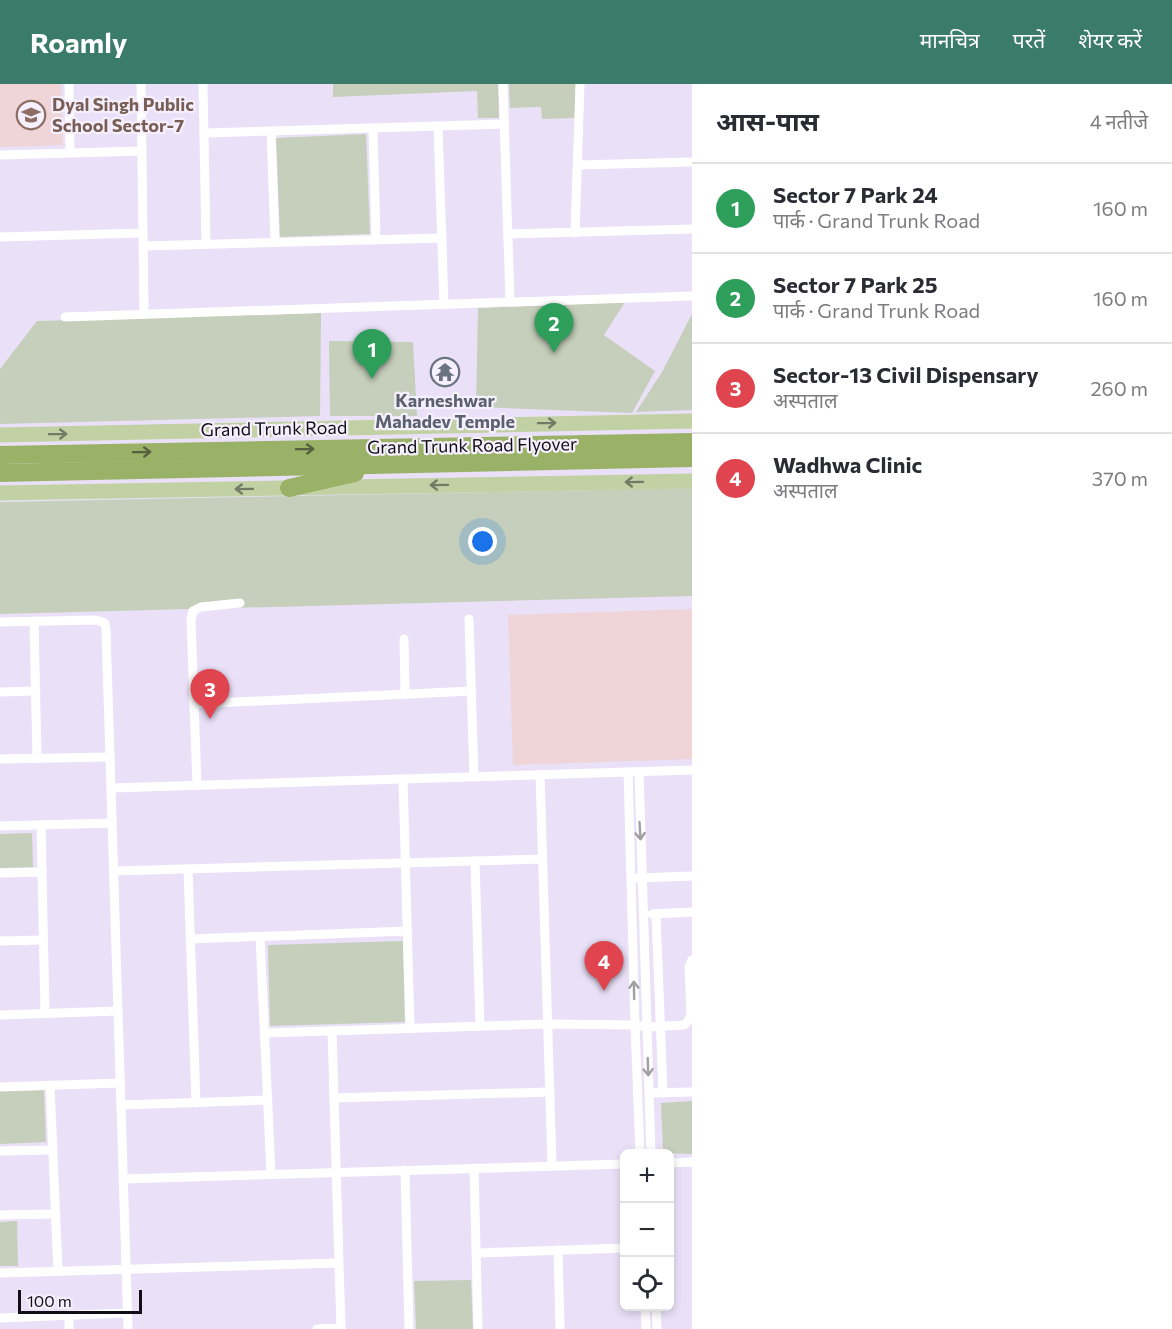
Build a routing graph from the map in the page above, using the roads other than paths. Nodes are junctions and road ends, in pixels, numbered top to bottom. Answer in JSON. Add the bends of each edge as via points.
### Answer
{"nodes":[{"id":1,"x":69,"y":84,"type":"edge"},
{"id":2,"x":141,"y":84,"type":"edge"},
{"id":3,"x":203,"y":84,"type":"edge"},
{"id":4,"x":504,"y":84,"type":"edge"},
{"id":5,"x":580,"y":84,"type":"edge"},
{"id":6,"x":506,"y":124,"type":"junction"},
{"id":7,"x":438,"y":126,"type":"junction"},
{"id":8,"x":373,"y":128,"type":"junction"},
{"id":9,"x":271,"y":131,"type":"junction"},
{"id":10,"x":204,"y":133,"type":"junction"},
{"id":11,"x":142,"y":151,"type":"junction"},
{"id":12,"x":70,"y":152,"type":"junction"},
{"id":13,"x":0,"y":155,"type":"edge"},
{"id":14,"x":692,"y":162,"type":"edge"},
{"id":15,"x":578,"y":165,"type":"junction"},
{"id":16,"x":692,"y":230,"type":"edge"},
{"id":17,"x":143,"y":233,"type":"junction"},
{"id":18,"x":575,"y":233,"type":"junction"},
{"id":19,"x":508,"y":234,"type":"junction"},
{"id":20,"x":0,"y":237,"type":"edge"},
{"id":21,"x":442,"y":238,"type":"junction"},
{"id":22,"x":375,"y":240,"type":"junction"},
{"id":23,"x":275,"y":242,"type":"junction"},
{"id":24,"x":206,"y":244,"type":"junction"},
{"id":25,"x":143,"y":246,"type":"junction"},
{"id":26,"x":692,"y":296,"type":"edge"},
{"id":27,"x":510,"y":302,"type":"junction"},
{"id":28,"x":444,"y":304,"type":"junction"},
{"id":29,"x":144,"y":314,"type":"junction"},
{"id":30,"x":65,"y":317,"type":"dead end"},
{"id":31,"x":692,"y":421,"type":"edge"},
{"id":32,"x":0,"y":435,"type":"edge"},
{"id":33,"x":692,"y":442,"type":"edge"},
{"id":34,"x":0,"y":455,"type":"edge"},
{"id":35,"x":692,"y":458,"type":"edge"},
{"id":36,"x":394,"y":464,"type":"junction"},
{"id":37,"x":0,"y":473,"type":"edge"},
{"id":38,"x":692,"y":481,"type":"edge"},
{"id":39,"x":289,"y":488,"type":"junction"},
{"id":40,"x":0,"y":493,"type":"edge"},
{"id":41,"x":240,"y":603,"type":"dead end"},
{"id":42,"x":469,"y":619,"type":"dead end"},
{"id":43,"x":34,"y":621,"type":"junction"},
{"id":44,"x":0,"y":622,"type":"edge"},
{"id":45,"x":404,"y":639,"type":"dead end"},
{"id":46,"x":472,"y":691,"type":"junction"},
{"id":47,"x":0,"y":692,"type":"edge"},
{"id":48,"x":36,"y":692,"type":"junction"},
{"id":49,"x":405,"y":694,"type":"junction"},
{"id":50,"x":194,"y":704,"type":"junction"},
{"id":51,"x":110,"y":757,"type":"junction"},
{"id":52,"x":37,"y":758,"type":"junction"},
{"id":53,"x":0,"y":759,"type":"edge"},
{"id":54,"x":692,"y":771,"type":"edge"},
{"id":55,"x":628,"y":772,"type":"junction"},
{"id":56,"x":639,"y":772,"type":"junction"},
{"id":57,"x":540,"y":775,"type":"junction"},
{"id":58,"x":474,"y":777,"type":"junction"},
{"id":59,"x":403,"y":779,"type":"junction"},
{"id":60,"x":197,"y":785,"type":"junction"},
{"id":61,"x":111,"y":788,"type":"junction"},
{"id":62,"x":112,"y":823,"type":"junction"},
{"id":63,"x":41,"y":825,"type":"junction"},
{"id":64,"x":0,"y":826,"type":"edge"},
{"id":65,"x":543,"y":858,"type":"junction"},
{"id":66,"x":475,"y":861,"type":"junction"},
{"id":67,"x":406,"y":863,"type":"junction"},
{"id":68,"x":188,"y":869,"type":"junction"},
{"id":69,"x":113,"y":871,"type":"junction"},
{"id":70,"x":42,"y":872,"type":"junction"},
{"id":71,"x":0,"y":873,"type":"edge"},
{"id":72,"x":692,"y":876,"type":"edge"},
{"id":73,"x":631,"y":878,"type":"junction"},
{"id":74,"x":642,"y":878,"type":"junction"},
{"id":75,"x":692,"y":912,"type":"edge"},
{"id":76,"x":644,"y":914,"type":"junction"},
{"id":77,"x":656,"y":914,"type":"junction"},
{"id":78,"x":408,"y":931,"type":"junction"},
{"id":79,"x":260,"y":936,"type":"junction"},
{"id":80,"x":190,"y":939,"type":"junction"},
{"id":81,"x":44,"y":940,"type":"junction"},
{"id":82,"x":0,"y":941,"type":"edge"},
{"id":83,"x":692,"y":960,"type":"edge"},
{"id":84,"x":118,"y":1011,"type":"junction"},
{"id":85,"x":45,"y":1014,"type":"junction"},
{"id":86,"x":0,"y":1015,"type":"edge"},
{"id":87,"x":548,"y":1024,"type":"junction"},
{"id":88,"x":634,"y":1025,"type":"junction"},
{"id":89,"x":480,"y":1026,"type":"junction"},
{"id":90,"x":647,"y":1027,"type":"junction"},
{"id":91,"x":659,"y":1027,"type":"junction"},
{"id":92,"x":410,"y":1028,"type":"junction"},
{"id":93,"x":332,"y":1031,"type":"junction"},
{"id":94,"x":265,"y":1033,"type":"junction"},
{"id":95,"x":120,"y":1083,"type":"junction"},
{"id":96,"x":50,"y":1085,"type":"junction"},
{"id":97,"x":0,"y":1087,"type":"edge"},
{"id":98,"x":550,"y":1092,"type":"junction"},
{"id":99,"x":692,"y":1092,"type":"edge"},
{"id":100,"x":649,"y":1093,"type":"junction"},
{"id":101,"x":663,"y":1093,"type":"junction"},
{"id":102,"x":334,"y":1098,"type":"junction"},
{"id":103,"x":268,"y":1100,"type":"junction"},
{"id":104,"x":196,"y":1103,"type":"junction"},
{"id":105,"x":121,"y":1105,"type":"junction"},
{"id":106,"x":640,"y":1149,"type":"edge"},
{"id":107,"x":651,"y":1149,"type":"edge"},
{"id":108,"x":53,"y":1150,"type":"junction"},
{"id":109,"x":0,"y":1151,"type":"edge"},
{"id":110,"x":692,"y":1162,"type":"edge"},
{"id":111,"x":674,"y":1163,"type":"edge"},
{"id":112,"x":620,"y":1164,"type":"edge"},
{"id":113,"x":552,"y":1166,"type":"junction"},
{"id":114,"x":474,"y":1168,"type":"junction"},
{"id":115,"x":405,"y":1170,"type":"junction"},
{"id":116,"x":336,"y":1172,"type":"junction"},
{"id":117,"x":271,"y":1174,"type":"junction"},
{"id":118,"x":123,"y":1179,"type":"junction"},
{"id":119,"x":56,"y":1214,"type":"junction"},
{"id":120,"x":0,"y":1215,"type":"edge"},
{"id":121,"x":620,"y":1248,"type":"edge"},
{"id":122,"x":558,"y":1250,"type":"junction"},
{"id":123,"x":477,"y":1253,"type":"junction"},
{"id":124,"x":339,"y":1263,"type":"junction"},
{"id":125,"x":126,"y":1268,"type":"junction"},
{"id":126,"x":58,"y":1271,"type":"junction"},
{"id":127,"x":0,"y":1273,"type":"edge"},
{"id":128,"x":645,"y":1311,"type":"edge"},
{"id":129,"x":656,"y":1311,"type":"edge"},
{"id":130,"x":127,"y":1313,"type":"junction"},
{"id":131,"x":69,"y":1315,"type":"junction"},
{"id":132,"x":0,"y":1318,"type":"edge"},
{"id":133,"x":340,"y":1328,"type":"edge"},
{"id":134,"x":69,"y":1329,"type":"edge"},
{"id":135,"x":128,"y":1329,"type":"edge"},
{"id":136,"x":318,"y":1329,"type":"edge"},
{"id":137,"x":409,"y":1329,"type":"edge"},
{"id":138,"x":478,"y":1329,"type":"edge"},
{"id":139,"x":560,"y":1329,"type":"edge"},
{"id":140,"x":646,"y":1329,"type":"edge"},
{"id":141,"x":657,"y":1329,"type":"edge"}],
"edges":[{"from":1,"to":12,"type":"street"},
{"from":2,"to":11,"type":"street"},
{"from":3,"to":10,"type":"street"},
{"from":4,"to":6,"type":"street"},
{"from":5,"to":15,"type":"street"},
{"from":6,"to":7,"type":"street"},
{"from":6,"to":19,"type":"street"},
{"from":7,"to":8,"type":"street"},
{"from":7,"to":21,"type":"street"},
{"from":8,"to":9,"type":"street"},
{"from":8,"to":22,"type":"street"},
{"from":9,"to":10,"type":"street"},
{"from":9,"to":23,"type":"street"},
{"from":10,"to":24,"type":"street"},
{"from":11,"to":12,"type":"street"},
{"from":11,"to":17,"type":"street"},
{"from":12,"to":13,"type":"street"},
{"from":14,"to":15,"type":"street"},
{"from":15,"to":18,"type":"street"},
{"from":16,"to":18,"type":"street"},
{"from":17,"to":20,"type":"street"},
{"from":17,"to":25,"type":"street"},
{"from":18,"to":19,"type":"street"},
{"from":19,"to":27,"type":"street"},
{"from":21,"to":22,"type":"street"},
{"from":21,"to":28,"type":"street"},
{"from":22,"to":23,"type":"street"},
{"from":23,"to":24,"type":"street"},
{"from":24,"to":25,"type":"street"},
{"from":25,"to":29,"type":"street"},
{"from":26,"to":27,"type":"street"},
{"from":27,"to":28,"type":"street"},
{"from":28,"to":29,"type":"street"},
{"from":29,"to":30,"type":"street"},
{"from":32,"to":31,"type":"main road","name":"Grand Trunk Road","one_way":true},
{"from":34,"to":33,"type":"highway","name":"Grand Trunk Road Flyover","one_way":true},
{"from":35,"to":36,"type":"highway"},
{"from":36,"to":37,"type":"highway","name":"Grand Trunk Road Flyover"},
{"from":36,"to":39,"type":"highway"},
{"from":38,"to":39,"type":"main road","one_way":true},
{"from":39,"to":40,"type":"main road","one_way":true},
{"from":41,"to":50,"type":"street","via":[[201,607],[194,612]]},
{"from":42,"to":46,"type":"street"},
{"from":43,"to":44,"type":"street"},
{"from":43,"to":48,"type":"street"},
{"from":43,"to":51,"type":"street","via":[[105,623]]},
{"from":45,"to":49,"type":"street"},
{"from":46,"to":49,"type":"street"},
{"from":46,"to":58,"type":"street"},
{"from":47,"to":48,"type":"street"},
{"from":48,"to":52,"type":"street"},
{"from":49,"to":50,"type":"street"},
{"from":50,"to":60,"type":"street"},
{"from":51,"to":52,"type":"street"},
{"from":51,"to":61,"type":"street"},
{"from":52,"to":53,"type":"street"},
{"from":54,"to":56,"type":"street"},
{"from":55,"to":56,"type":"street"},
{"from":55,"to":57,"type":"street"},
{"from":55,"to":73,"type":"street"},
{"from":56,"to":74,"type":"street","one_way":true},
{"from":57,"to":58,"type":"street"},
{"from":57,"to":65,"type":"street"},
{"from":58,"to":59,"type":"street"},
{"from":59,"to":60,"type":"street"},
{"from":59,"to":67,"type":"street"},
{"from":60,"to":61,"type":"street"},
{"from":61,"to":62,"type":"street"},
{"from":62,"to":63,"type":"street"},
{"from":62,"to":69,"type":"street"},
{"from":63,"to":64,"type":"street"},
{"from":63,"to":70,"type":"street"},
{"from":65,"to":66,"type":"street"},
{"from":65,"to":87,"type":"street"},
{"from":66,"to":67,"type":"street"},
{"from":66,"to":89,"type":"street"},
{"from":67,"to":68,"type":"street"},
{"from":67,"to":78,"type":"street"},
{"from":68,"to":69,"type":"street"},
{"from":68,"to":80,"type":"street"},
{"from":69,"to":84,"type":"street"},
{"from":70,"to":71,"type":"street"},
{"from":70,"to":81,"type":"street"},
{"from":72,"to":74,"type":"street"},
{"from":73,"to":74,"type":"street"},
{"from":88,"to":73,"type":"street","one_way":true},
{"from":74,"to":76,"type":"street"},
{"from":75,"to":77,"type":"street"},
{"from":76,"to":77,"type":"street"},
{"from":76,"to":90,"type":"street"},
{"from":77,"to":91,"type":"street"},
{"from":78,"to":79,"type":"street"},
{"from":78,"to":92,"type":"street"},
{"from":79,"to":80,"type":"street"},
{"from":79,"to":94,"type":"street"},
{"from":80,"to":104,"type":"street"},
{"from":81,"to":82,"type":"street"},
{"from":81,"to":85,"type":"street"},
{"from":83,"to":91,"type":"street","via":[[688,1021],[684,1025]]},
{"from":84,"to":85,"type":"street"},
{"from":84,"to":95,"type":"street"},
{"from":85,"to":86,"type":"street"},
{"from":87,"to":88,"type":"street"},
{"from":87,"to":89,"type":"street"},
{"from":87,"to":98,"type":"street"},
{"from":88,"to":90,"type":"street"},
{"from":88,"to":106,"type":"street"},
{"from":89,"to":92,"type":"street"},
{"from":90,"to":91,"type":"street"},
{"from":90,"to":100,"type":"street","one_way":true},
{"from":91,"to":101,"type":"street"},
{"from":92,"to":93,"type":"street"},
{"from":93,"to":94,"type":"street"},
{"from":93,"to":102,"type":"street"},
{"from":94,"to":103,"type":"street"},
{"from":95,"to":96,"type":"street"},
{"from":95,"to":105,"type":"street"},
{"from":96,"to":97,"type":"street"},
{"from":96,"to":108,"type":"street"},
{"from":98,"to":102,"type":"street"},
{"from":98,"to":113,"type":"street"},
{"from":99,"to":101,"type":"street"},
{"from":100,"to":101,"type":"street"},
{"from":100,"to":107,"type":"street"},
{"from":102,"to":116,"type":"street"},
{"from":103,"to":104,"type":"street"},
{"from":103,"to":117,"type":"street"},
{"from":104,"to":105,"type":"street"},
{"from":105,"to":118,"type":"street"},
{"from":108,"to":109,"type":"street"},
{"from":108,"to":119,"type":"street"},
{"from":110,"to":111,"type":"street"},
{"from":112,"to":113,"type":"street"},
{"from":113,"to":114,"type":"street"},
{"from":114,"to":115,"type":"street"},
{"from":114,"to":123,"type":"street"},
{"from":115,"to":116,"type":"street"},
{"from":115,"to":137,"type":"street"},
{"from":116,"to":117,"type":"street"},
{"from":116,"to":124,"type":"street"},
{"from":117,"to":118,"type":"street"},
{"from":118,"to":125,"type":"street"},
{"from":119,"to":120,"type":"street"},
{"from":119,"to":126,"type":"street"},
{"from":121,"to":122,"type":"street"},
{"from":122,"to":123,"type":"street"},
{"from":122,"to":139,"type":"street"},
{"from":123,"to":138,"type":"street"},
{"from":124,"to":125,"type":"street"},
{"from":124,"to":133,"type":"street"},
{"from":125,"to":126,"type":"street"},
{"from":125,"to":130,"type":"street"},
{"from":126,"to":127,"type":"street"},
{"from":128,"to":140,"type":"street"},
{"from":129,"to":141,"type":"street"},
{"from":130,"to":131,"type":"street"},
{"from":130,"to":135,"type":"street"},
{"from":131,"to":132,"type":"street"},
{"from":131,"to":134,"type":"street"},
{"from":133,"to":136,"type":"street"}]}
